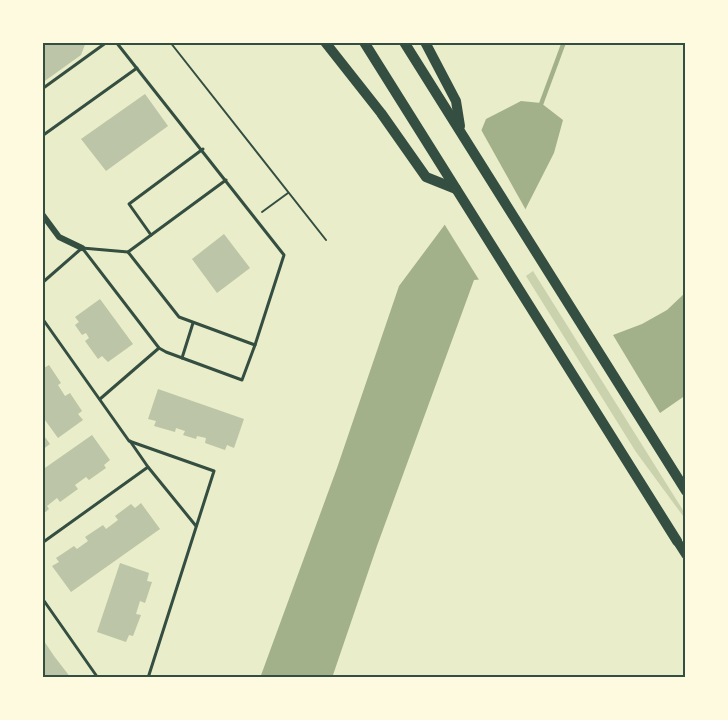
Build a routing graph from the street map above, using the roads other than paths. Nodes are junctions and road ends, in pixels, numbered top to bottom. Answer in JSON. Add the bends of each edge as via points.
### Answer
{"nodes":[{"id":1,"x":107,"y":42,"type":"edge"},
{"id":2,"x":116,"y":42,"type":"edge"},
{"id":3,"x":325,"y":42,"type":"edge"},
{"id":4,"x":364,"y":42,"type":"edge"},
{"id":5,"x":404,"y":42,"type":"edge"},
{"id":6,"x":425,"y":42,"type":"edge"},
{"id":7,"x":137,"y":68,"type":"junction"},
{"id":8,"x":42,"y":89,"type":"edge"},
{"id":9,"x":42,"y":126,"type":"edge"},
{"id":10,"x":461,"y":132,"type":"junction"},
{"id":11,"x":46,"y":133,"type":"junction"},
{"id":12,"x":42,"y":136,"type":"edge"},
{"id":13,"x":202,"y":149,"type":"junction"},
{"id":14,"x":226,"y":180,"type":"junction"},
{"id":15,"x":456,"y":189,"type":"junction"},
{"id":16,"x":42,"y":214,"type":"edge"},
{"id":17,"x":151,"y":235,"type":"junction"},
{"id":18,"x":82,"y":248,"type":"junction"},
{"id":19,"x":129,"y":252,"type":"junction"},
{"id":20,"x":42,"y":283,"type":"edge"},
{"id":21,"x":42,"y":318,"type":"edge"},
{"id":22,"x":193,"y":323,"type":"junction"},
{"id":23,"x":255,"y":345,"type":"junction"},
{"id":24,"x":159,"y":348,"type":"junction"},
{"id":25,"x":182,"y":358,"type":"junction"},
{"id":26,"x":100,"y":399,"type":"junction"},
{"id":27,"x":129,"y":441,"type":"junction"},
{"id":28,"x":148,"y":467,"type":"junction"},
{"id":29,"x":686,"y":491,"type":"edge"},
{"id":30,"x":196,"y":526,"type":"junction"},
{"id":31,"x":677,"y":541,"type":"joint"},
{"id":32,"x":42,"y":543,"type":"edge"},
{"id":33,"x":686,"y":555,"type":"edge"},
{"id":34,"x":42,"y":598,"type":"edge"},
{"id":35,"x":98,"y":678,"type":"edge"},
{"id":36,"x":148,"y":678,"type":"edge"}],
"edges":[{"from":1,"to":8,"type":"lane"},
{"from":2,"to":7,"type":"lane"},
{"from":3,"to":15,"type":"highway","via":[[426,177]]},
{"from":4,"to":15,"type":"highway"},
{"from":5,"to":10,"type":"highway"},
{"from":6,"to":10,"type":"highway","via":[[456,101]]},
{"from":7,"to":11,"type":"lane"},
{"from":7,"to":13,"type":"lane"},
{"from":9,"to":11,"type":"lane"},
{"from":10,"to":29,"type":"highway"},
{"from":11,"to":12,"type":"lane"},
{"from":13,"to":14,"type":"lane"},
{"from":13,"to":17,"type":"lane","via":[[129,204]]},
{"from":14,"to":17,"type":"lane"},
{"from":14,"to":23,"type":"lane","via":[[284,255]]},
{"from":15,"to":31,"type":"highway"},
{"from":16,"to":18,"type":"street","via":[[59,237]]},
{"from":17,"to":19,"type":"lane"},
{"from":18,"to":19,"type":"lane"},
{"from":18,"to":20,"type":"lane"},
{"from":18,"to":24,"type":"lane"},
{"from":19,"to":22,"type":"lane","via":[[175,314]]},
{"from":21,"to":26,"type":"lane"},
{"from":22,"to":23,"type":"lane"},
{"from":22,"to":25,"type":"lane"},
{"from":23,"to":25,"type":"lane","via":[[242,380]]},
{"from":24,"to":25,"type":"lane"},
{"from":24,"to":26,"type":"lane"},
{"from":26,"to":27,"type":"lane"},
{"from":27,"to":28,"type":"lane"},
{"from":27,"to":30,"type":"lane","via":[[214,471]]},
{"from":28,"to":30,"type":"lane"},
{"from":28,"to":32,"type":"lane"},
{"from":30,"to":36,"type":"lane"},
{"from":31,"to":33,"type":"main road"},
{"from":34,"to":35,"type":"lane"}]}
